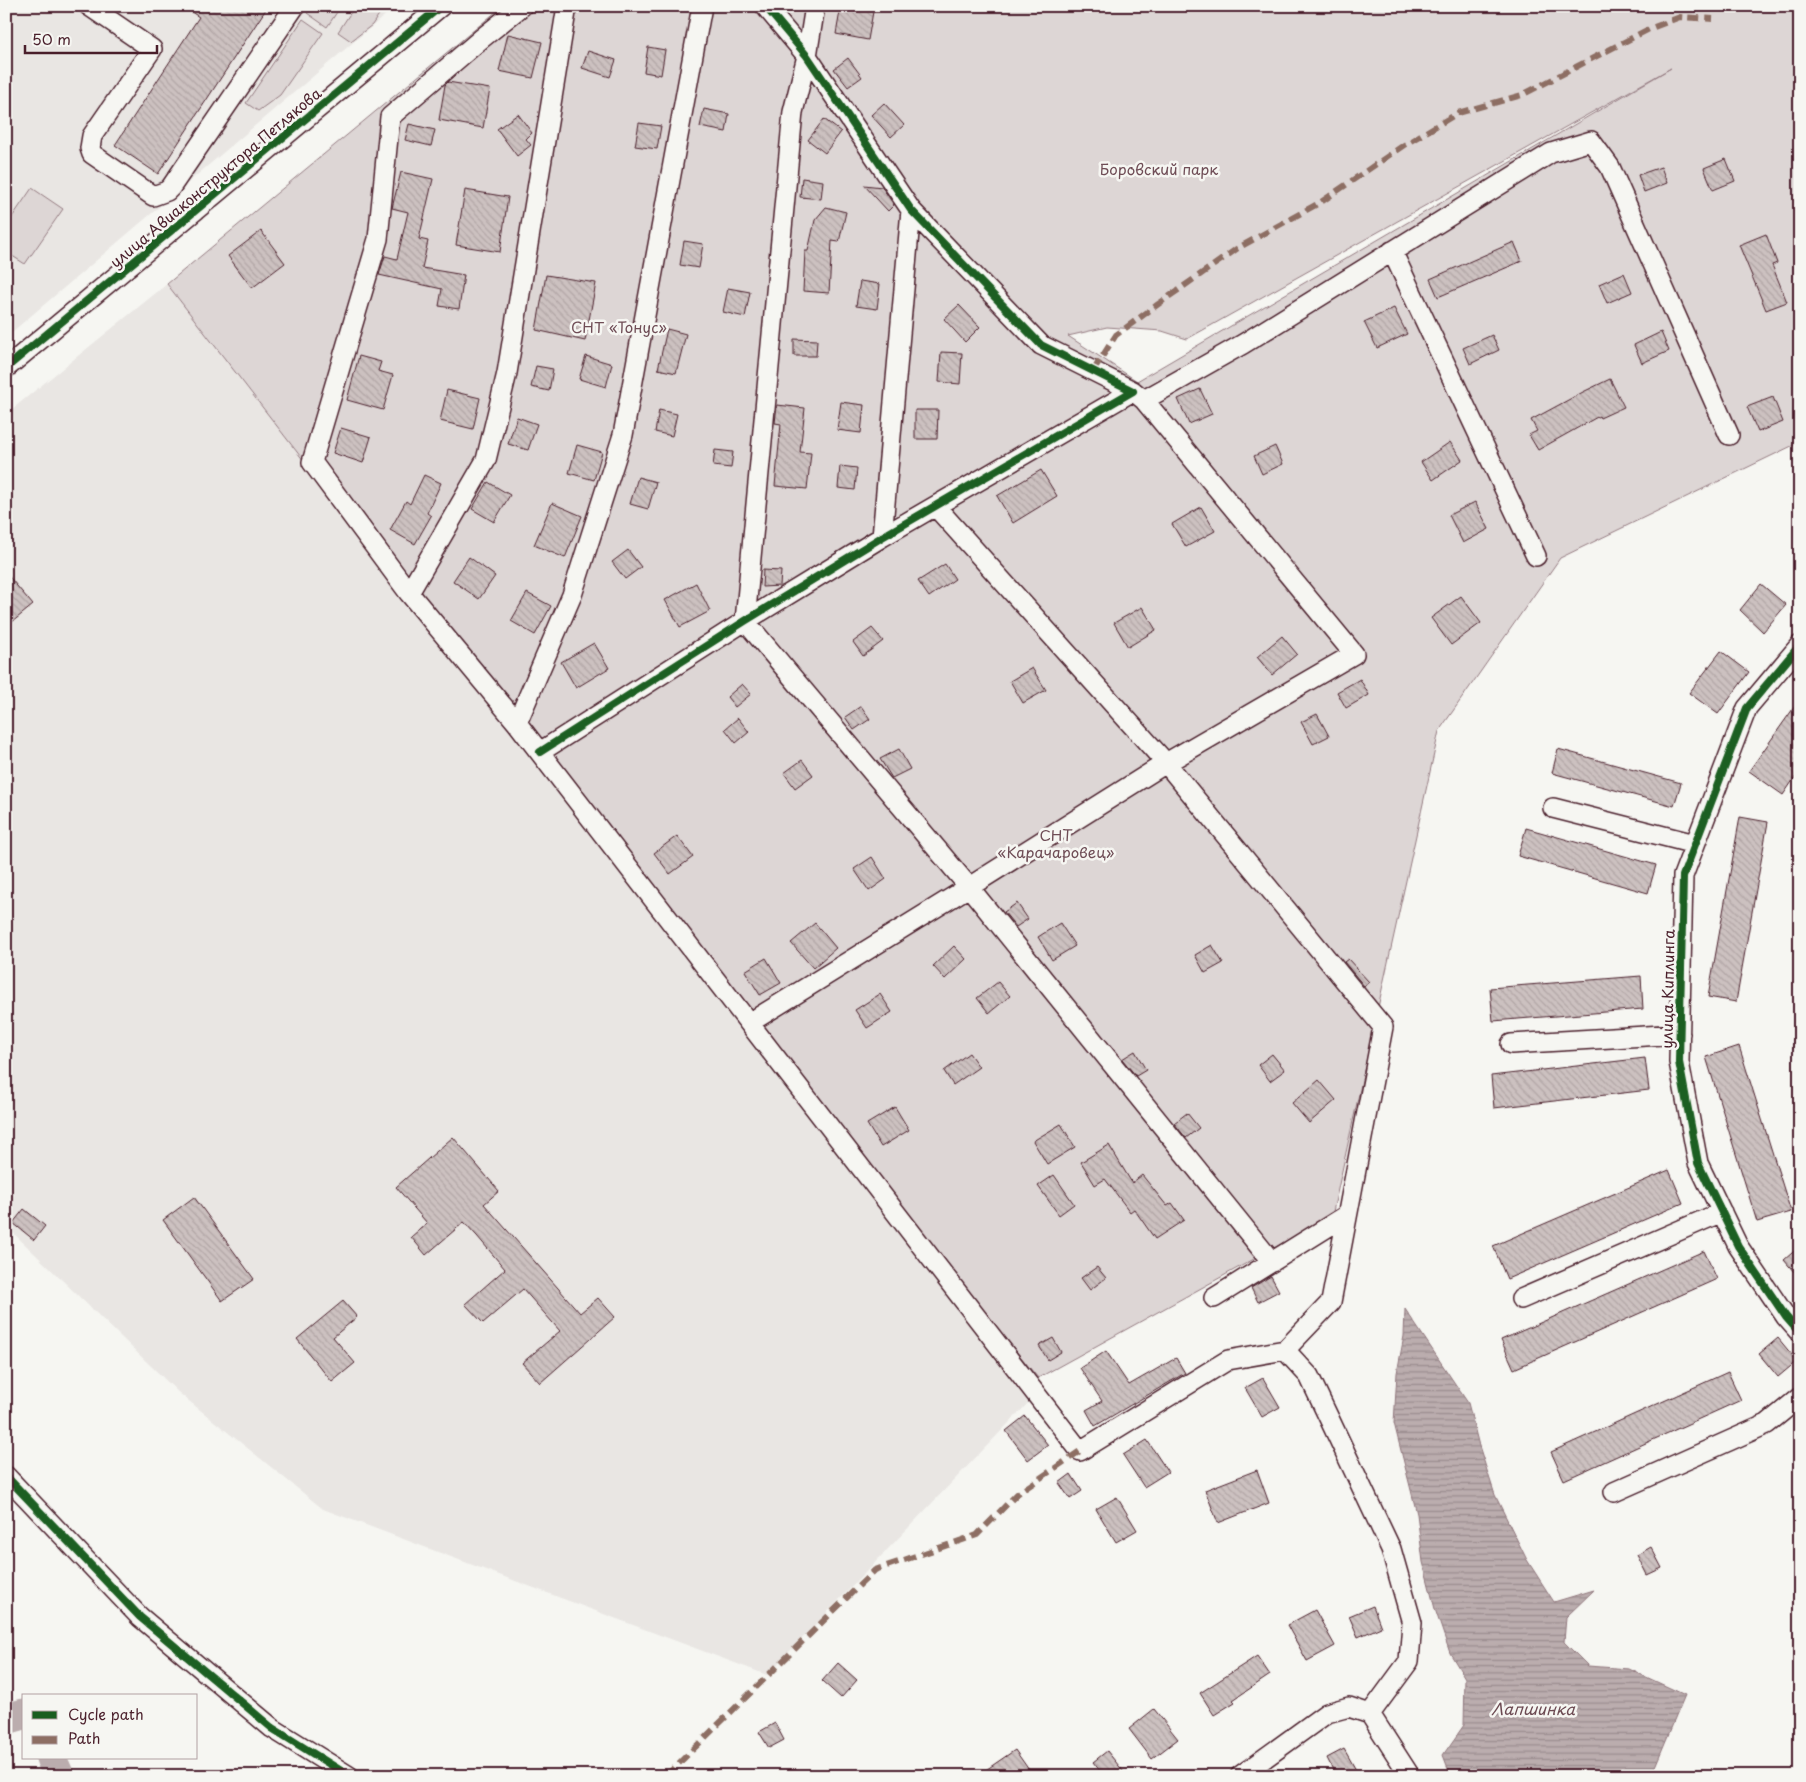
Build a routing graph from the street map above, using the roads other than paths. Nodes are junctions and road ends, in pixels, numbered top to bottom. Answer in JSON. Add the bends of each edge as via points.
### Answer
{"nodes":[{"id":1,"x":89,"y":6,"type":"edge"},
{"id":2,"x":295,"y":6,"type":"edge"},
{"id":3,"x":522,"y":6,"type":"edge"},
{"id":4,"x":567,"y":6,"type":"edge"},
{"id":5,"x":702,"y":6,"type":"edge"},
{"id":6,"x":764,"y":6,"type":"edge"},
{"id":7,"x":815,"y":6,"type":"edge"},
{"id":8,"x":432,"y":9,"type":"edge"},
{"id":9,"x":807,"y":56,"type":"junction"},
{"id":10,"x":911,"y":210,"type":"junction"},
{"id":11,"x":1392,"y":251,"type":"junction"},
{"id":12,"x":6,"y":368,"type":"edge"},
{"id":13,"x":1138,"y":396,"type":"junction"},
{"id":14,"x":1729,"y":435,"type":"dead end"},
{"id":15,"x":936,"y":507,"type":"junction"},
{"id":16,"x":882,"y":537,"type":"junction"},
{"id":17,"x":1536,"y":556,"type":"dead end"},
{"id":18,"x":409,"y":593,"type":"junction"},
{"id":19,"x":745,"y":621,"type":"junction"},
{"id":20,"x":1800,"y":645,"type":"edge"},
{"id":21,"x":517,"y":723,"type":"junction"},
{"id":22,"x":540,"y":752,"type":"junction"},
{"id":23,"x":1166,"y":763,"type":"junction"},
{"id":24,"x":1553,"y":808,"type":"dead end"},
{"id":25,"x":1695,"y":844,"type":"junction"},
{"id":26,"x":969,"y":887,"type":"junction"},
{"id":27,"x":750,"y":1023,"type":"junction"},
{"id":28,"x":1680,"y":1034,"type":"junction"},
{"id":29,"x":1511,"y":1044,"type":"dead end"},
{"id":30,"x":1722,"y":1212,"type":"junction"},
{"id":31,"x":1347,"y":1215,"type":"junction"},
{"id":32,"x":1272,"y":1262,"type":"junction"},
{"id":33,"x":1214,"y":1298,"type":"dead end"},
{"id":34,"x":1522,"y":1300,"type":"dead end"},
{"id":35,"x":1800,"y":1333,"type":"edge"},
{"id":36,"x":1285,"y":1350,"type":"junction"},
{"id":37,"x":1800,"y":1397,"type":"edge"},
{"id":38,"x":6,"y":1476,"type":"edge"},
{"id":39,"x":1614,"y":1492,"type":"dead end"},
{"id":40,"x":1370,"y":1714,"type":"junction"},
{"id":41,"x":349,"y":1776,"type":"edge"},
{"id":42,"x":1240,"y":1776,"type":"edge"},
{"id":43,"x":1410,"y":1776,"type":"edge"}],
"edges":[{"from":1,"to":2,"type":"street","via":[[152,49],[92,136],[90,148],[92,154],[153,196],[172,187]]},
{"from":3,"to":18,"type":"street","via":[[390,117],[378,239],[312,462]]},
{"from":4,"to":18,"type":"street","via":[[507,373],[486,460]]},
{"from":5,"to":21,"type":"street","via":[[623,435],[572,595]]},
{"from":6,"to":9,"type":"street"},
{"from":7,"to":9,"type":"street"},
{"from":8,"to":12,"type":"street","name":"улица Авиаконструктора Петлякова"},
{"from":9,"to":10,"type":"street"},
{"from":9,"to":19,"type":"street","via":[[794,112]]},
{"from":10,"to":13,"type":"street","via":[[1041,345]]},
{"from":10,"to":16,"type":"street"},
{"from":11,"to":13,"type":"street","via":[[1243,344]]},
{"from":11,"to":14,"type":"street","via":[[1551,153],[1591,141],[1610,167]]},
{"from":11,"to":17,"type":"street"},
{"from":13,"to":15,"type":"street"},
{"from":13,"to":23,"type":"street","via":[[1354,654]]},
{"from":15,"to":16,"type":"street"},
{"from":15,"to":23,"type":"street"},
{"from":16,"to":19,"type":"street"},
{"from":18,"to":21,"type":"street"},
{"from":19,"to":22,"type":"street"},
{"from":19,"to":26,"type":"street"},
{"from":20,"to":25,"type":"street","name":"улица Киплинга","via":[[1747,708]]},
{"from":21,"to":22,"type":"street"},
{"from":22,"to":27,"type":"street"},
{"from":23,"to":26,"type":"street"},
{"from":23,"to":31,"type":"street","via":[[1383,1027]]},
{"from":24,"to":25,"type":"street"},
{"from":25,"to":28,"type":"street","name":"улица Киплинга","via":[[1683,876]]},
{"from":26,"to":27,"type":"street"},
{"from":26,"to":32,"type":"street"},
{"from":27,"to":36,"type":"street","via":[[1080,1451],[1228,1360]]},
{"from":28,"to":29,"type":"street"},
{"from":28,"to":30,"type":"street","name":"улица Киплинга","via":[[1680,1062],[1698,1163]]},
{"from":30,"to":34,"type":"street"},
{"from":30,"to":35,"type":"street","name":"улица Киплинга","via":[[1738,1246]]},
{"from":31,"to":32,"type":"street"},
{"from":31,"to":36,"type":"street","via":[[1331,1302]]},
{"from":32,"to":33,"type":"street"},
{"from":36,"to":40,"type":"street","via":[[1309,1376],[1391,1549],[1412,1622],[1410,1661]]},
{"from":37,"to":39,"type":"street","via":[[1767,1424]]},
{"from":38,"to":41,"type":"street","via":[[140,1617],[272,1728]]},
{"from":40,"to":42,"type":"street","via":[[1349,1707],[1327,1713]]},
{"from":40,"to":43,"type":"street"}]}
